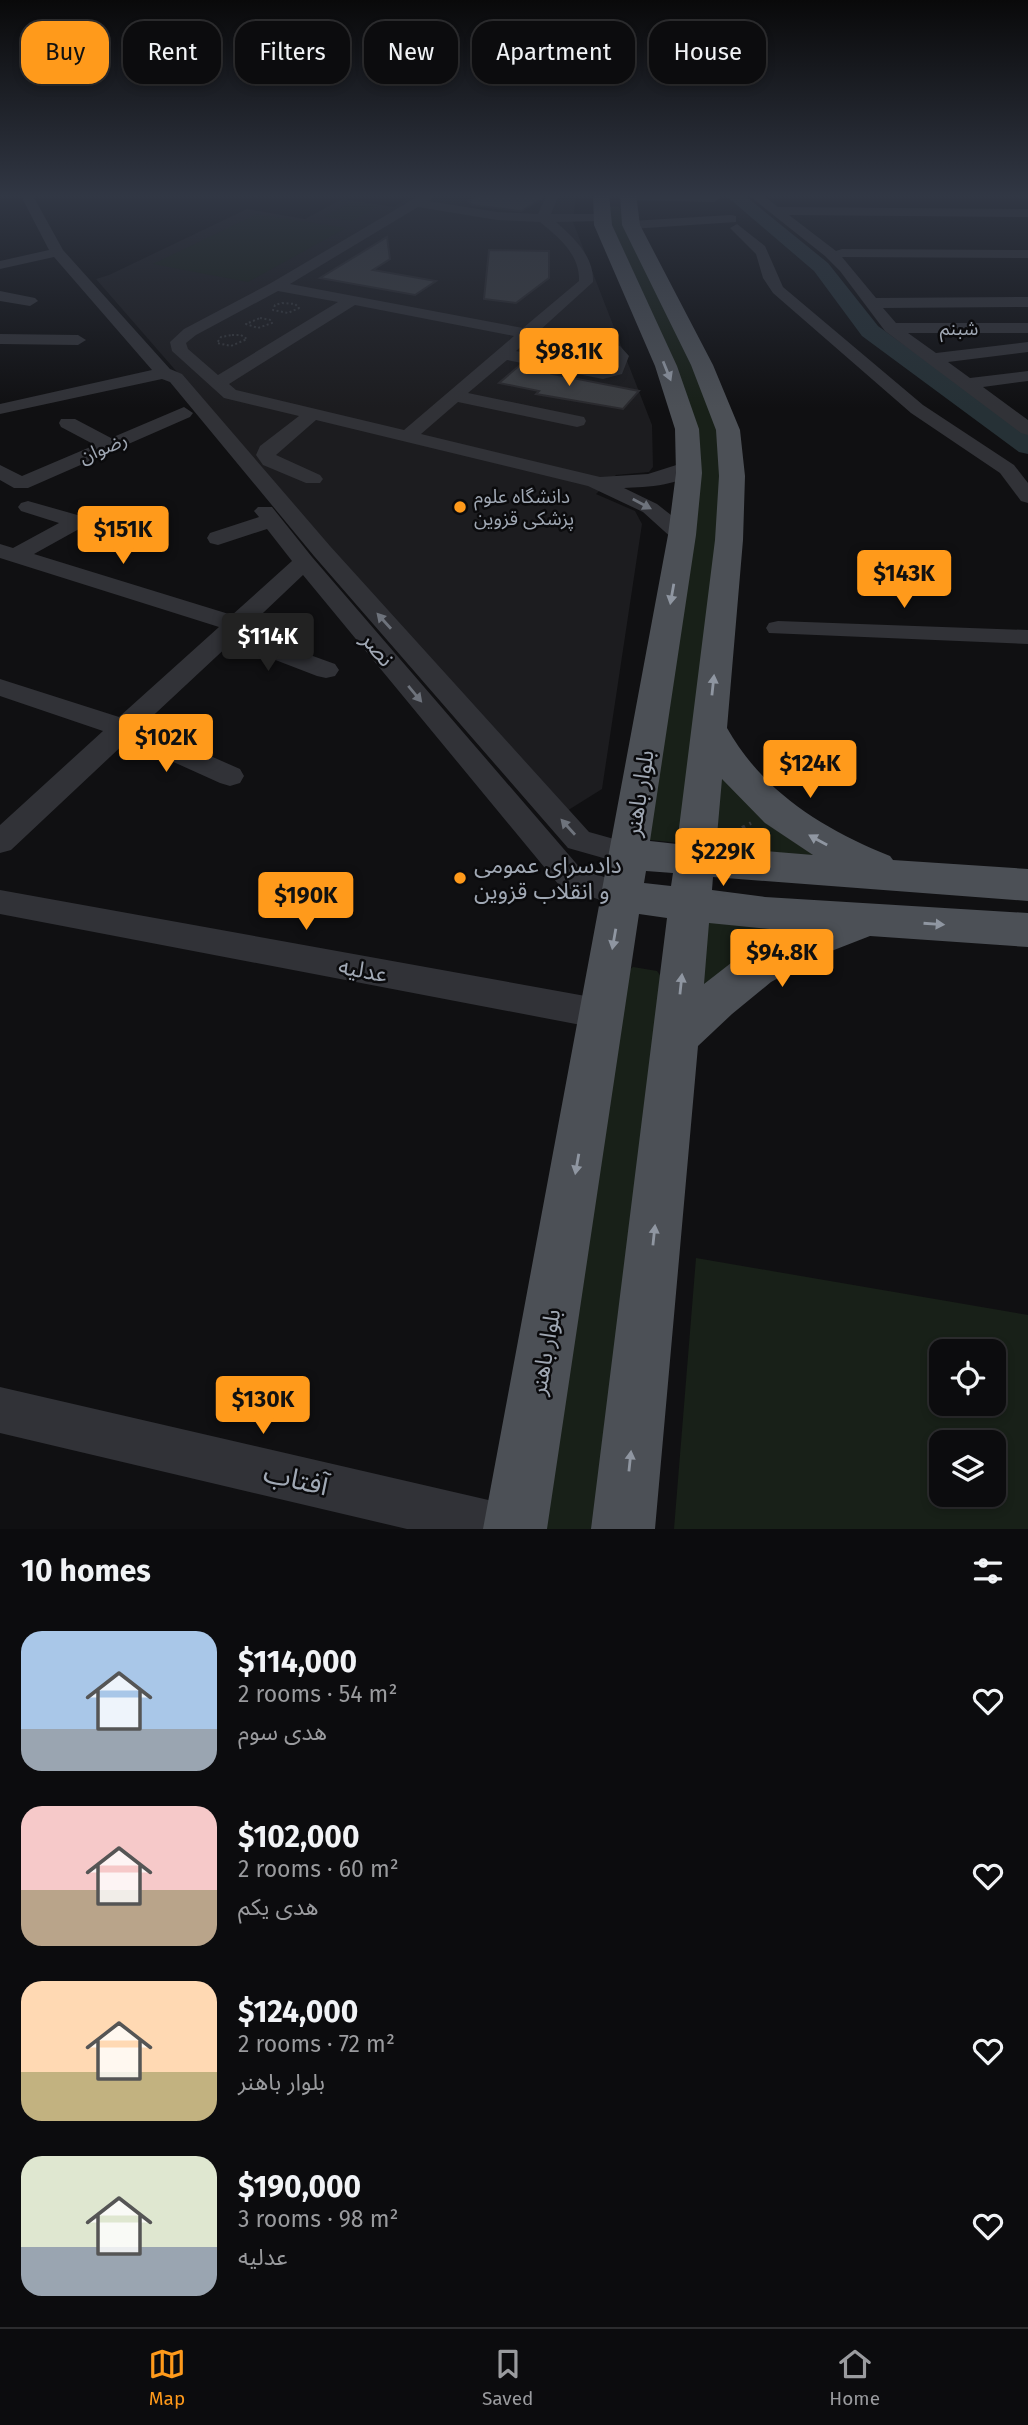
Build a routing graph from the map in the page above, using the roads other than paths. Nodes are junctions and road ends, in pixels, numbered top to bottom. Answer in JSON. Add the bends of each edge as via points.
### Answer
{"nodes":[{"id":1,"x":69,"y":265,"type":"edge"},
{"id":2,"x":311,"y":265,"type":"edge"},
{"id":3,"x":583,"y":265,"type":"edge"},
{"id":4,"x":636,"y":265,"type":"edge"},
{"id":5,"x":649,"y":265,"type":"edge"},
{"id":6,"x":767,"y":265,"type":"edge"},
{"id":7,"x":840,"y":265,"type":"edge"},
{"id":8,"x":276,"y":286,"type":"junction"},
{"id":9,"x":0,"y":296,"type":"edge"},
{"id":10,"x":353,"y":300,"type":"junction"},
{"id":11,"x":30,"y":301,"type":"dead end"},
{"id":12,"x":1028,"y":302,"type":"edge"},
{"id":13,"x":871,"y":303,"type":"junction"},
{"id":14,"x":891,"y":328,"type":"junction"},
{"id":15,"x":529,"y":332,"type":"junction"},
{"id":16,"x":1023,"y":335,"type":"edge"},
{"id":17,"x":0,"y":339,"type":"edge"},
{"id":18,"x":78,"y":340,"type":"dead end"},
{"id":19,"x":912,"y":345,"type":"junction"},
{"id":20,"x":504,"y":354,"type":"junction"},
{"id":21,"x":932,"y":359,"type":"junction"},
{"id":22,"x":1028,"y":362,"type":"edge"},
{"id":23,"x":950,"y":372,"type":"junction"},
{"id":24,"x":164,"y":373,"type":"junction"},
{"id":25,"x":1028,"y":376,"type":"edge"},
{"id":26,"x":216,"y":384,"type":"junction"},
{"id":27,"x":967,"y":384,"type":"junction"},
{"id":28,"x":0,"y":393,"type":"edge"},
{"id":29,"x":1028,"y":393,"type":"edge"},
{"id":30,"x":455,"y":396,"type":"junction"},
{"id":31,"x":986,"y":398,"type":"junction"},
{"id":32,"x":41,"y":400,"type":"junction"},
{"id":33,"x":1028,"y":408,"type":"edge"},
{"id":34,"x":0,"y":409,"type":"edge"},
{"id":35,"x":1004,"y":412,"type":"junction"},
{"id":36,"x":184,"y":413,"type":"junction"},
{"id":37,"x":313,"y":414,"type":"junction"},
{"id":38,"x":577,"y":421,"type":"dead end"},
{"id":39,"x":68,"y":423,"type":"dead end"},
{"id":40,"x":1028,"y":429,"type":"edge"},
{"id":41,"x":407,"y":437,"type":"junction"},
{"id":42,"x":110,"y":445,"type":"junction"},
{"id":43,"x":689,"y":467,"type":"junction"},
{"id":44,"x":0,"y":471,"type":"edge"},
{"id":45,"x":313,"y":479,"type":"dead end"},
{"id":46,"x":595,"y":482,"type":"junction"},
{"id":47,"x":1028,"y":497,"type":"edge"},
{"id":48,"x":28,"y":507,"type":"dead end"},
{"id":49,"x":272,"y":520,"type":"junction"},
{"id":50,"x":76,"y":522,"type":"junction"},
{"id":51,"x":682,"y":535,"type":"junction"},
{"id":52,"x":133,"y":538,"type":"dead end"},
{"id":53,"x":218,"y":538,"type":"dead end"},
{"id":54,"x":8,"y":553,"type":"edge"},
{"id":55,"x":304,"y":562,"type":"junction"},
{"id":56,"x":778,"y":628,"type":"dead end"},
{"id":57,"x":230,"y":629,"type":"junction"},
{"id":58,"x":1028,"y":637,"type":"edge"},
{"id":59,"x":326,"y":670,"type":"dead end"},
{"id":60,"x":0,"y":687,"type":"edge"},
{"id":61,"x":122,"y":728,"type":"junction"},
{"id":62,"x":709,"y":728,"type":"junction"},
{"id":63,"x":230,"y":776,"type":"dead end"},
{"id":64,"x":0,"y":842,"type":"edge"},
{"id":65,"x":708,"y":850,"type":"junction"},
{"id":66,"x":628,"y":853,"type":"junction"},
{"id":67,"x":763,"y":867,"type":"junction"},
{"id":68,"x":903,"y":877,"type":"junction"},
{"id":69,"x":1028,"y":885,"type":"edge"},
{"id":70,"x":622,"y":896,"type":"junction"},
{"id":71,"x":0,"y":902,"type":"edge"},
{"id":72,"x":690,"y":906,"type":"junction"},
{"id":73,"x":765,"y":913,"type":"junction"},
{"id":74,"x":878,"y":920,"type":"junction"},
{"id":75,"x":1028,"y":930,"type":"edge"},
{"id":76,"x":602,"y":1014,"type":"junction"},
{"id":77,"x":675,"y":1039,"type":"junction"},
{"id":78,"x":0,"y":1410,"type":"edge"},
{"id":79,"x":513,"y":1529,"type":"edge"},
{"id":80,"x":622,"y":1529,"type":"edge"}],
"edges":[{"from":1,"to":24,"type":"street","name":"نصر"},
{"from":2,"to":8,"type":"street"},
{"from":3,"to":15,"type":"street","via":[[586,282]]},
{"from":4,"to":43,"type":"main road","name":"بلوار باهنر","one_way":true,"via":[[687,429]]},
{"from":62,"to":5,"type":"main road","one_way":true,"via":[[729,540],[732,476],[727,430],[702,365]]},
{"from":6,"to":47,"type":"street","via":[[778,290],[815,324],[917,409],[1007,469]]},
{"from":7,"to":13,"type":"street"},
{"from":8,"to":10,"type":"street"},
{"from":8,"to":26,"type":"street","via":[[178,342],[180,351]]},
{"from":9,"to":11,"type":"street"},
{"from":10,"to":15,"type":"street"},
{"from":10,"to":26,"type":"street"},
{"from":12,"to":13,"type":"street"},
{"from":13,"to":14,"type":"street"},
{"from":14,"to":16,"type":"street","name":"شبنم"},
{"from":14,"to":19,"type":"street"},
{"from":15,"to":20,"type":"street"},
{"from":15,"to":20,"type":"street","via":[[614,350],[621,356],[616,370],[603,374]]},
{"from":16,"to":19,"type":"street"},
{"from":16,"to":21,"type":"street"},
{"from":17,"to":18,"type":"street"},
{"from":19,"to":21,"type":"street"},
{"from":20,"to":30,"type":"street"},
{"from":21,"to":23,"type":"street"},
{"from":22,"to":23,"type":"street"},
{"from":23,"to":27,"type":"street"},
{"from":24,"to":32,"type":"street"},
{"from":24,"to":36,"type":"street","name":"نصر","via":[[161,381]]},
{"from":66,"to":24,"type":"street","name":"نصر","one_way":true,"via":[[579,840],[322,551],[176,378]]},
{"from":25,"to":27,"type":"street"},
{"from":26,"to":37,"type":"street","via":[[230,394]]},
{"from":27,"to":31,"type":"street"},
{"from":28,"to":32,"type":"street"},
{"from":29,"to":31,"type":"street"},
{"from":30,"to":38,"type":"street"},
{"from":30,"to":41,"type":"street"},
{"from":31,"to":35,"type":"street"},
{"from":32,"to":34,"type":"street"},
{"from":33,"to":35,"type":"street"},
{"from":35,"to":40,"type":"street"},
{"from":36,"to":42,"type":"street","name":"رضوان"},
{"from":36,"to":49,"type":"street","name":"نصر"},
{"from":37,"to":41,"type":"street"},
{"from":37,"to":45,"type":"street","via":[[267,450],[266,456]]},
{"from":39,"to":42,"type":"street"},
{"from":41,"to":46,"type":"street"},
{"from":42,"to":44,"type":"street","name":"رضوان","via":[[21,484]]},
{"from":43,"to":46,"type":"street","via":[[650,481]]},
{"from":43,"to":51,"type":"main road","name":"بلوار باهنر"},
{"from":46,"to":51,"type":"street","one_way":true,"via":[[650,508]]},
{"from":48,"to":50,"type":"street"},
{"from":49,"to":53,"type":"street"},
{"from":49,"to":55,"type":"street","name":"نصر"},
{"from":50,"to":52,"type":"street"},
{"from":50,"to":54,"type":"street"},
{"from":51,"to":66,"type":"main road","name":"بلوار باهنر","one_way":true},
{"from":54,"to":57,"type":"street"},
{"from":55,"to":57,"type":"street"},
{"from":55,"to":70,"type":"street","name":"نصر","one_way":true,"via":[[570,877]]},
{"from":56,"to":58,"type":"street"},
{"from":57,"to":59,"type":"street"},
{"from":57,"to":61,"type":"street"},
{"from":60,"to":61,"type":"street"},
{"from":61,"to":63,"type":"street"},
{"from":61,"to":64,"type":"street"},
{"from":62,"to":65,"type":"main road"},
{"from":68,"to":62,"type":"main road","one_way":true,"via":[[832,848],[775,811],[733,769]]},
{"from":65,"to":66,"type":"main road"},
{"from":65,"to":67,"type":"main road"},
{"from":65,"to":72,"type":"main road"},
{"from":66,"to":70,"type":"main road","name":"بلوار باهنر"},
{"from":67,"to":68,"type":"main road"},
{"from":67,"to":73,"type":"main road","via":[[754,888]]},
{"from":68,"to":69,"type":"main road"},
{"from":70,"to":72,"type":"main road"},
{"from":70,"to":76,"type":"main road","name":"بلوار باهنر","one_way":true},
{"from":71,"to":76,"type":"street","name":"عدلیه"},
{"from":72,"to":73,"type":"main road"},
{"from":77,"to":72,"type":"main road","one_way":true},
{"from":73,"to":74,"type":"main road"},
{"from":74,"to":75,"type":"main road","one_way":true},
{"from":74,"to":77,"type":"main road","via":[[819,936],[763,962],[720,994]]},
{"from":76,"to":79,"type":"main road","name":"بلوار باهنر","one_way":true},
{"from":80,"to":77,"type":"main road","one_way":true},
{"from":78,"to":79,"type":"street","name":"آفتاب"}]}
